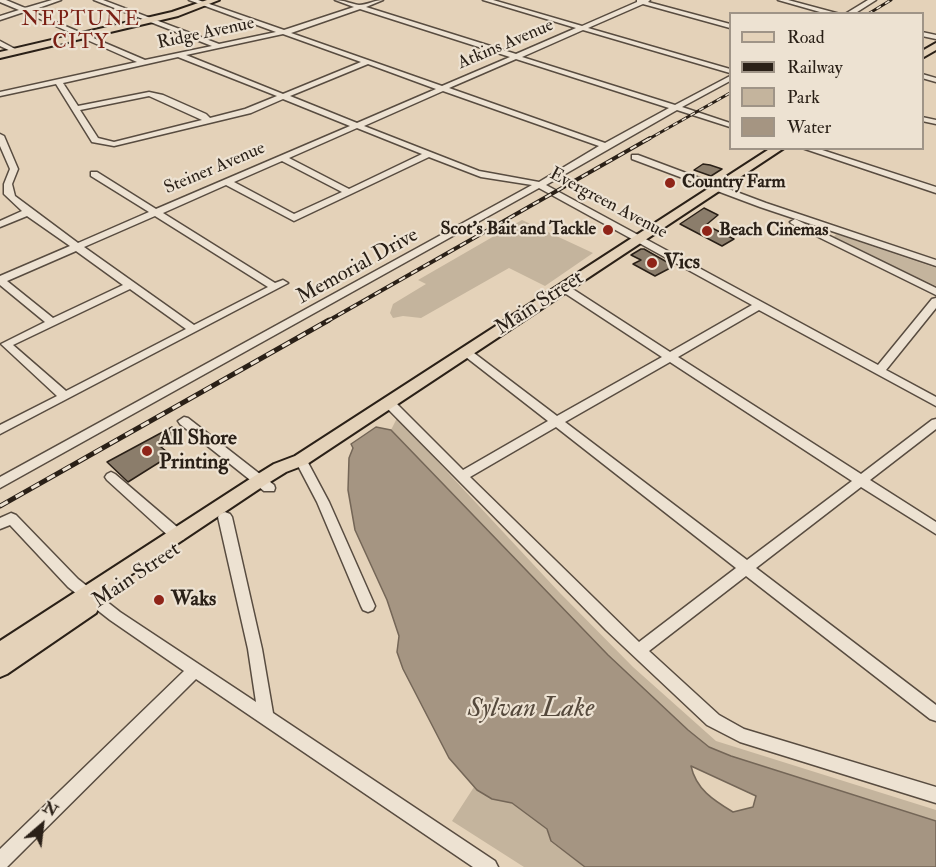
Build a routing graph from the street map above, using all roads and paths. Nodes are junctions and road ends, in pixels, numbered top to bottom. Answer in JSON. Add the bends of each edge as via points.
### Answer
{"nodes":[{"id":1,"x":1,"y":0,"type":"edge"},
{"id":2,"x":58,"y":0,"type":"edge"},
{"id":3,"x":97,"y":0,"type":"edge"},
{"id":4,"x":192,"y":0,"type":"edge"},
{"id":5,"x":215,"y":0,"type":"edge"},
{"id":6,"x":338,"y":0,"type":"edge"},
{"id":7,"x":380,"y":0,"type":"edge"},
{"id":8,"x":486,"y":0,"type":"edge"},
{"id":9,"x":633,"y":0,"type":"edge"},
{"id":10,"x":781,"y":0,"type":"edge"},
{"id":11,"x":873,"y":0,"type":"edge"},
{"id":12,"x":644,"y":1,"type":"edge"},
{"id":13,"x":204,"y":4,"type":"junction"},
{"id":14,"x":360,"y":7,"type":"junction"},
{"id":15,"x":25,"y":10,"type":"junction"},
{"id":16,"x":829,"y":12,"type":"edge"},
{"id":17,"x":852,"y":12,"type":"edge"},
{"id":18,"x":0,"y":18,"type":"edge"},
{"id":19,"x":150,"y":20,"type":"junction"},
{"id":20,"x":729,"y":26,"type":"edge"},
{"id":21,"x":582,"y":28,"type":"junction"},
{"id":22,"x":283,"y":32,"type":"junction"},
{"id":23,"x":83,"y":36,"type":"junction"},
{"id":24,"x":0,"y":43,"type":"edge"},
{"id":25,"x":218,"y":46,"type":"junction"},
{"id":26,"x":15,"y":51,"type":"junction"},
{"id":27,"x":0,"y":55,"type":"edge"},
{"id":28,"x":179,"y":55,"type":"junction"},
{"id":29,"x":516,"y":57,"type":"junction"},
{"id":30,"x":142,"y":62,"type":"junction"},
{"id":31,"x":367,"y":62,"type":"junction"},
{"id":32,"x":729,"y":71,"type":"edge"},
{"id":33,"x":729,"y":79,"type":"edge"},
{"id":34,"x":58,"y":81,"type":"junction"},
{"id":35,"x":442,"y":88,"type":"junction"},
{"id":36,"x":0,"y":94,"type":"edge"},
{"id":37,"x":282,"y":96,"type":"junction"},
{"id":38,"x":676,"y":108,"type":"junction"},
{"id":39,"x":76,"y":109,"type":"junction"},
{"id":40,"x":208,"y":121,"type":"junction"},
{"id":41,"x":729,"y":125,"type":"edge"},
{"id":42,"x":357,"y":126,"type":"junction"},
{"id":43,"x":0,"y":136,"type":"edge"},
{"id":44,"x":606,"y":146,"type":"junction"},
{"id":45,"x":776,"y":150,"type":"edge"},
{"id":46,"x":812,"y":150,"type":"edge"},
{"id":47,"x":429,"y":154,"type":"junction"},
{"id":48,"x":635,"y":156,"type":"dead end"},
{"id":49,"x":282,"y":158,"type":"junction"},
{"id":50,"x":12,"y":168,"type":"junction"},
{"id":51,"x":94,"y":174,"type":"dead end"},
{"id":52,"x":0,"y":176,"type":"edge"},
{"id":53,"x":227,"y":182,"type":"junction"},
{"id":54,"x":540,"y":185,"type":"junction"},
{"id":55,"x":719,"y":187,"type":"junction"},
{"id":56,"x":936,"y":190,"type":"edge"},
{"id":57,"x":348,"y":192,"type":"junction"},
{"id":58,"x":763,"y":205,"type":"junction"},
{"id":59,"x":28,"y":212,"type":"junction"},
{"id":60,"x":156,"y":213,"type":"junction"},
{"id":61,"x":0,"y":224,"type":"edge"},
{"id":62,"x":639,"y":239,"type":"junction"},
{"id":63,"x":76,"y":247,"type":"junction"},
{"id":64,"x":936,"y":264,"type":"edge"},
{"id":65,"x":0,"y":280,"type":"edge"},
{"id":66,"x":131,"y":285,"type":"junction"},
{"id":67,"x":564,"y":288,"type":"junction"},
{"id":68,"x":936,"y":292,"type":"edge"},
{"id":69,"x":936,"y":301,"type":"edge"},
{"id":70,"x":760,"y":305,"type":"junction"},
{"id":71,"x":52,"y":322,"type":"junction"},
{"id":72,"x":192,"y":329,"type":"junction"},
{"id":73,"x":466,"y":352,"type":"junction"},
{"id":74,"x":670,"y":357,"type":"junction"},
{"id":75,"x":879,"y":370,"type":"junction"},
{"id":76,"x":64,"y":396,"type":"junction"},
{"id":77,"x":388,"y":402,"type":"junction"},
{"id":78,"x":936,"y":402,"type":"edge"},
{"id":79,"x":184,"y":421,"type":"dead end"},
{"id":80,"x":558,"y":422,"type":"junction"},
{"id":81,"x":936,"y":423,"type":"edge"},
{"id":82,"x":0,"y":430,"type":"edge"},
{"id":83,"x":301,"y":460,"type":"junction"},
{"id":84,"x":462,"y":476,"type":"junction"},
{"id":85,"x":111,"y":477,"type":"dead end"},
{"id":86,"x":861,"y":480,"type":"junction"},
{"id":87,"x":0,"y":483,"type":"edge"},
{"id":88,"x":264,"y":485,"type":"junction"},
{"id":89,"x":225,"y":517,"type":"junction"},
{"id":90,"x":5,"y":521,"type":"edge"},
{"id":91,"x":936,"y":529,"type":"edge"},
{"id":92,"x":178,"y":536,"type":"junction"},
{"id":93,"x":746,"y":568,"type":"junction"},
{"id":94,"x":92,"y":599,"type":"junction"},
{"id":95,"x":368,"y":606,"type":"dead end"},
{"id":96,"x":638,"y":651,"type":"junction"},
{"id":97,"x":0,"y":652,"type":"edge"},
{"id":98,"x":0,"y":668,"type":"edge"},
{"id":99,"x":195,"y":670,"type":"junction"},
{"id":100,"x":936,"y":714,"type":"edge"},
{"id":101,"x":266,"y":717,"type":"junction"},
{"id":102,"x":936,"y":795,"type":"edge"},
{"id":103,"x":0,"y":862,"type":"edge"},
{"id":104,"x":4,"y":867,"type":"edge"},
{"id":105,"x":489,"y":867,"type":"edge"}],
"edges":[{"from":1,"to":15,"type":"street"},
{"from":2,"to":15,"type":"street"},
{"from":3,"to":19,"type":"street"},
{"from":4,"to":13,"type":"street"},
{"from":5,"to":13,"type":"main road"},
{"from":6,"to":14,"type":"street"},
{"from":7,"to":14,"type":"street","name":"Ridge Avenue"},
{"from":8,"to":21,"type":"street"},
{"from":9,"to":12,"type":"street"},
{"from":10,"to":16,"type":"street"},
{"from":11,"to":17,"type":"street"},
{"from":12,"to":20,"type":"street"},
{"from":12,"to":21,"type":"street","name":"Atkins Avenue"},
{"from":13,"to":19,"type":"main road"},
{"from":13,"to":22,"type":"street"},
{"from":14,"to":22,"type":"street","name":"Ridge Avenue"},
{"from":14,"to":29,"type":"street"},
{"from":15,"to":18,"type":"street"},
{"from":15,"to":23,"type":"street"},
{"from":19,"to":23,"type":"main road"},
{"from":19,"to":25,"type":"street"},
{"from":21,"to":29,"type":"street","name":"Atkins Avenue"},
{"from":21,"to":32,"type":"street"},
{"from":22,"to":25,"type":"street","name":"Ridge Avenue"},
{"from":22,"to":31,"type":"street"},
{"from":23,"to":26,"type":"main road"},
{"from":23,"to":30,"type":"street"},
{"from":24,"to":26,"type":"street"},
{"from":25,"to":28,"type":"street","name":"Ridge Avenue"},
{"from":26,"to":27,"type":"main road"},
{"from":28,"to":30,"type":"street","name":"Ridge Avenue"},
{"from":28,"to":37,"type":"street","name":"Evergreen Avenue"},
{"from":29,"to":35,"type":"street","name":"Atkins Avenue"},
{"from":29,"to":38,"type":"street"},
{"from":30,"to":34,"type":"street","name":"Ridge Avenue"},
{"from":31,"to":35,"type":"street"},
{"from":31,"to":37,"type":"street"},
{"from":33,"to":38,"type":"street","name":"Memorial Drive"},
{"from":34,"to":36,"type":"street","name":"Ridge Avenue"},
{"from":34,"to":39,"type":"street"},
{"from":35,"to":42,"type":"street","name":"Steiner Avenue"},
{"from":35,"to":44,"type":"street"},
{"from":37,"to":40,"type":"street","via":[[248,111]]},
{"from":37,"to":42,"type":"street","name":"Evergreen Avenue"},
{"from":38,"to":41,"type":"street"},
{"from":38,"to":44,"type":"street","name":"Memorial Drive"},
{"from":39,"to":40,"type":"street","via":[[148,94]]},
{"from":39,"to":40,"type":"street","via":[[96,140],[108,144]]},
{"from":42,"to":47,"type":"street","name":"Evergreen Avenue"},
{"from":42,"to":49,"type":"street","name":"Steiner Avenue"},
{"from":43,"to":50,"type":"street"},
{"from":44,"to":54,"type":"street","name":"Memorial Drive"},
{"from":45,"to":55,"type":"main road","name":"Main Street"},
{"from":46,"to":56,"type":"street"},
{"from":47,"to":54,"type":"street","name":"Evergreen Avenue","via":[[484,176],[525,178]]},
{"from":47,"to":57,"type":"street"},
{"from":48,"to":55,"type":"street"},
{"from":49,"to":53,"type":"street","name":"Steiner Avenue"},
{"from":49,"to":57,"type":"street"},
{"from":50,"to":52,"type":"street"},
{"from":50,"to":59,"type":"street","via":[[6,192]]},
{"from":51,"to":60,"type":"street"},
{"from":53,"to":57,"type":"street","via":[[294,218]]},
{"from":53,"to":60,"type":"street","name":"Steiner Avenue"},
{"from":54,"to":62,"type":"street","name":"Evergreen Avenue"},
{"from":54,"to":87,"type":"street","name":"Memorial Drive"},
{"from":55,"to":58,"type":"street"},
{"from":55,"to":62,"type":"main road","name":"Main Street"},
{"from":58,"to":64,"type":"street"},
{"from":58,"to":68,"type":"street"},
{"from":59,"to":61,"type":"street"},
{"from":59,"to":63,"type":"street"},
{"from":60,"to":63,"type":"street","name":"Steiner Avenue"},
{"from":60,"to":72,"type":"street","via":[[279,285]]},
{"from":62,"to":67,"type":"main road","name":"Main Street"},
{"from":62,"to":70,"type":"street","name":"Evergreen Avenue"},
{"from":63,"to":65,"type":"street","name":"Steiner Avenue"},
{"from":63,"to":66,"type":"street"},
{"from":65,"to":71,"type":"street"},
{"from":66,"to":71,"type":"street"},
{"from":66,"to":72,"type":"street"},
{"from":67,"to":73,"type":"main road","name":"Main Street"},
{"from":67,"to":74,"type":"street"},
{"from":69,"to":75,"type":"street"},
{"from":70,"to":74,"type":"street"},
{"from":70,"to":75,"type":"street","name":"Evergreen Avenue"},
{"from":71,"to":76,"type":"street","via":[[6,344]]},
{"from":72,"to":76,"type":"street"},
{"from":73,"to":77,"type":"main road","name":"Main Street"},
{"from":73,"to":80,"type":"street"},
{"from":74,"to":80,"type":"street"},
{"from":74,"to":86,"type":"street"},
{"from":75,"to":78,"type":"street","name":"Evergreen Avenue"},
{"from":76,"to":82,"type":"street"},
{"from":77,"to":83,"type":"main road","name":"Main Street"},
{"from":77,"to":84,"type":"street"},
{"from":79,"to":88,"type":"street"},
{"from":80,"to":84,"type":"street"},
{"from":80,"to":93,"type":"street"},
{"from":81,"to":86,"type":"street"},
{"from":83,"to":88,"type":"main road","name":"Main Street","via":[[288,475]]},
{"from":83,"to":95,"type":"street"},
{"from":84,"to":96,"type":"street"},
{"from":85,"to":92,"type":"street"},
{"from":86,"to":91,"type":"street"},
{"from":86,"to":93,"type":"street"},
{"from":88,"to":89,"type":"main road","name":"Main Street"},
{"from":88,"to":92,"type":"main road","name":"Main Street"},
{"from":89,"to":94,"type":"main road","name":"Main Street"},
{"from":89,"to":101,"type":"street"},
{"from":90,"to":94,"type":"street"},
{"from":92,"to":94,"type":"main road","name":"Main Street"},
{"from":93,"to":96,"type":"street"},
{"from":93,"to":100,"type":"street"},
{"from":94,"to":97,"type":"main road","name":"Main Street"},
{"from":94,"to":98,"type":"main road","name":"Main Street"},
{"from":94,"to":99,"type":"street"},
{"from":96,"to":102,"type":"street","via":[[726,730]]},
{"from":99,"to":101,"type":"street"},
{"from":99,"to":103,"type":"street"},
{"from":101,"to":105,"type":"street"},
{"from":103,"to":104,"type":"street"}]}
